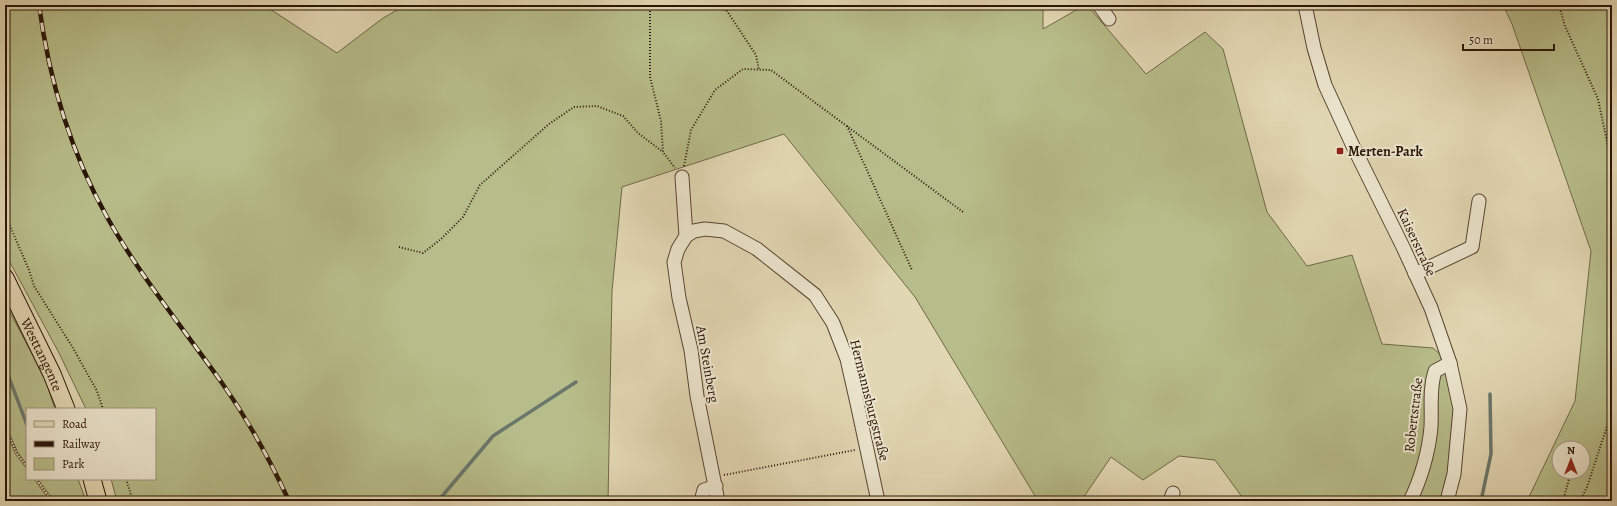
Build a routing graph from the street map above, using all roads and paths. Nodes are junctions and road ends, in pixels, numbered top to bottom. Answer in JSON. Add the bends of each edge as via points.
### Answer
{"nodes":[{"id":1,"x":650,"y":5,"type":"edge"},
{"id":2,"x":716,"y":5,"type":"edge"},
{"id":3,"x":1099,"y":5,"type":"edge"},
{"id":4,"x":1305,"y":5,"type":"edge"},
{"id":5,"x":1559,"y":5,"type":"edge"},
{"id":6,"x":1109,"y":19,"type":"dead end"},
{"id":7,"x":759,"y":70,"type":"junction"},
{"id":8,"x":846,"y":125,"type":"junction"},
{"id":9,"x":663,"y":152,"type":"junction"},
{"id":10,"x":1612,"y":165,"type":"edge"},
{"id":11,"x":682,"y":177,"type":"junction"},
{"id":12,"x":1479,"y":201,"type":"dead end"},
{"id":13,"x":963,"y":212,"type":"dead end"},
{"id":14,"x":5,"y":214,"type":"edge"},
{"id":15,"x":686,"y":236,"type":"junction"},
{"id":16,"x":399,"y":247,"type":"dead end"},
{"id":17,"x":912,"y":270,"type":"dead end"},
{"id":18,"x":1415,"y":274,"type":"junction"},
{"id":19,"x":5,"y":278,"type":"edge"},
{"id":20,"x":1450,"y":363,"type":"junction"},
{"id":21,"x":66,"y":408,"type":"edge"},
{"id":22,"x":102,"y":408,"type":"edge"},
{"id":23,"x":1612,"y":411,"type":"edge"},
{"id":24,"x":5,"y":428,"type":"edge"},
{"id":25,"x":866,"y":447,"type":"junction"},
{"id":26,"x":26,"y":466,"type":"edge"},
{"id":27,"x":37,"y":480,"type":"edge"},
{"id":28,"x":92,"y":480,"type":"edge"},
{"id":29,"x":126,"y":480,"type":"edge"},
{"id":30,"x":1569,"y":480,"type":"edge"},
{"id":31,"x":715,"y":482,"type":"junction"},
{"id":32,"x":52,"y":501,"type":"edge"},
{"id":33,"x":98,"y":501,"type":"edge"},
{"id":34,"x":133,"y":501,"type":"edge"},
{"id":35,"x":701,"y":501,"type":"edge"},
{"id":36,"x":718,"y":501,"type":"edge"},
{"id":37,"x":878,"y":501,"type":"edge"},
{"id":38,"x":1410,"y":501,"type":"edge"},
{"id":39,"x":1447,"y":501,"type":"edge"},
{"id":40,"x":1563,"y":501,"type":"edge"},
{"id":41,"x":1580,"y":501,"type":"edge"}],
"edges":[{"from":1,"to":9,"type":"path","via":[[650,77],[661,121]]},
{"from":2,"to":7,"type":"path","via":[[727,11],[756,55]]},
{"from":3,"to":6,"type":"street"},
{"from":4,"to":18,"type":"street","name":"Kaiserstraße","via":[[1325,85]]},
{"from":5,"to":10,"type":"path","via":[[1565,26],[1598,99]]},
{"from":7,"to":8,"type":"path","via":[[771,70]]},
{"from":7,"to":11,"type":"path","via":[[743,70],[715,90],[691,130]]},
{"from":8,"to":13,"type":"path"},
{"from":8,"to":17,"type":"path"},
{"from":9,"to":11,"type":"path"},
{"from":9,"to":16,"type":"path","via":[[638,134],[623,116],[597,106],[574,107],[549,124],[480,185],[462,217],[423,253]]},
{"from":11,"to":15,"type":"street"},
{"from":12,"to":18,"type":"street","via":[[1472,247]]},
{"from":14,"to":22,"type":"path","via":[[34,286],[73,348],[96,391]]},
{"from":15,"to":25,"type":"street","name":"Hermannsburgstraße","via":[[705,228],[724,231],[757,249],[815,295],[833,323],[846,359]]},
{"from":15,"to":31,"type":"street","name":"Am Steinberg","via":[[674,262]]},
{"from":18,"to":20,"type":"street","name":"Kaiserstraße","via":[[1433,314]]},
{"from":19,"to":21,"type":"main road","name":"Westtangente","via":[[52,374]]},
{"from":20,"to":38,"type":"street","name":"Robertstraße","via":[[1435,371],[1432,380],[1429,443]]},
{"from":20,"to":39,"type":"street","name":"Kaiserstraße","via":[[1460,409],[1454,474]]},
{"from":23,"to":41,"type":"path"},
{"from":24,"to":26,"type":"path"},
{"from":25,"to":31,"type":"path"},
{"from":25,"to":37,"type":"street","name":"Hermannsburgstraße"},
{"from":27,"to":32,"type":"path"},
{"from":28,"to":33,"type":"main road"},
{"from":29,"to":34,"type":"path"},
{"from":30,"to":40,"type":"path"},
{"from":31,"to":35,"type":"street","via":[[704,490]]},
{"from":31,"to":36,"type":"street","name":"Am Steinberg"}]}
